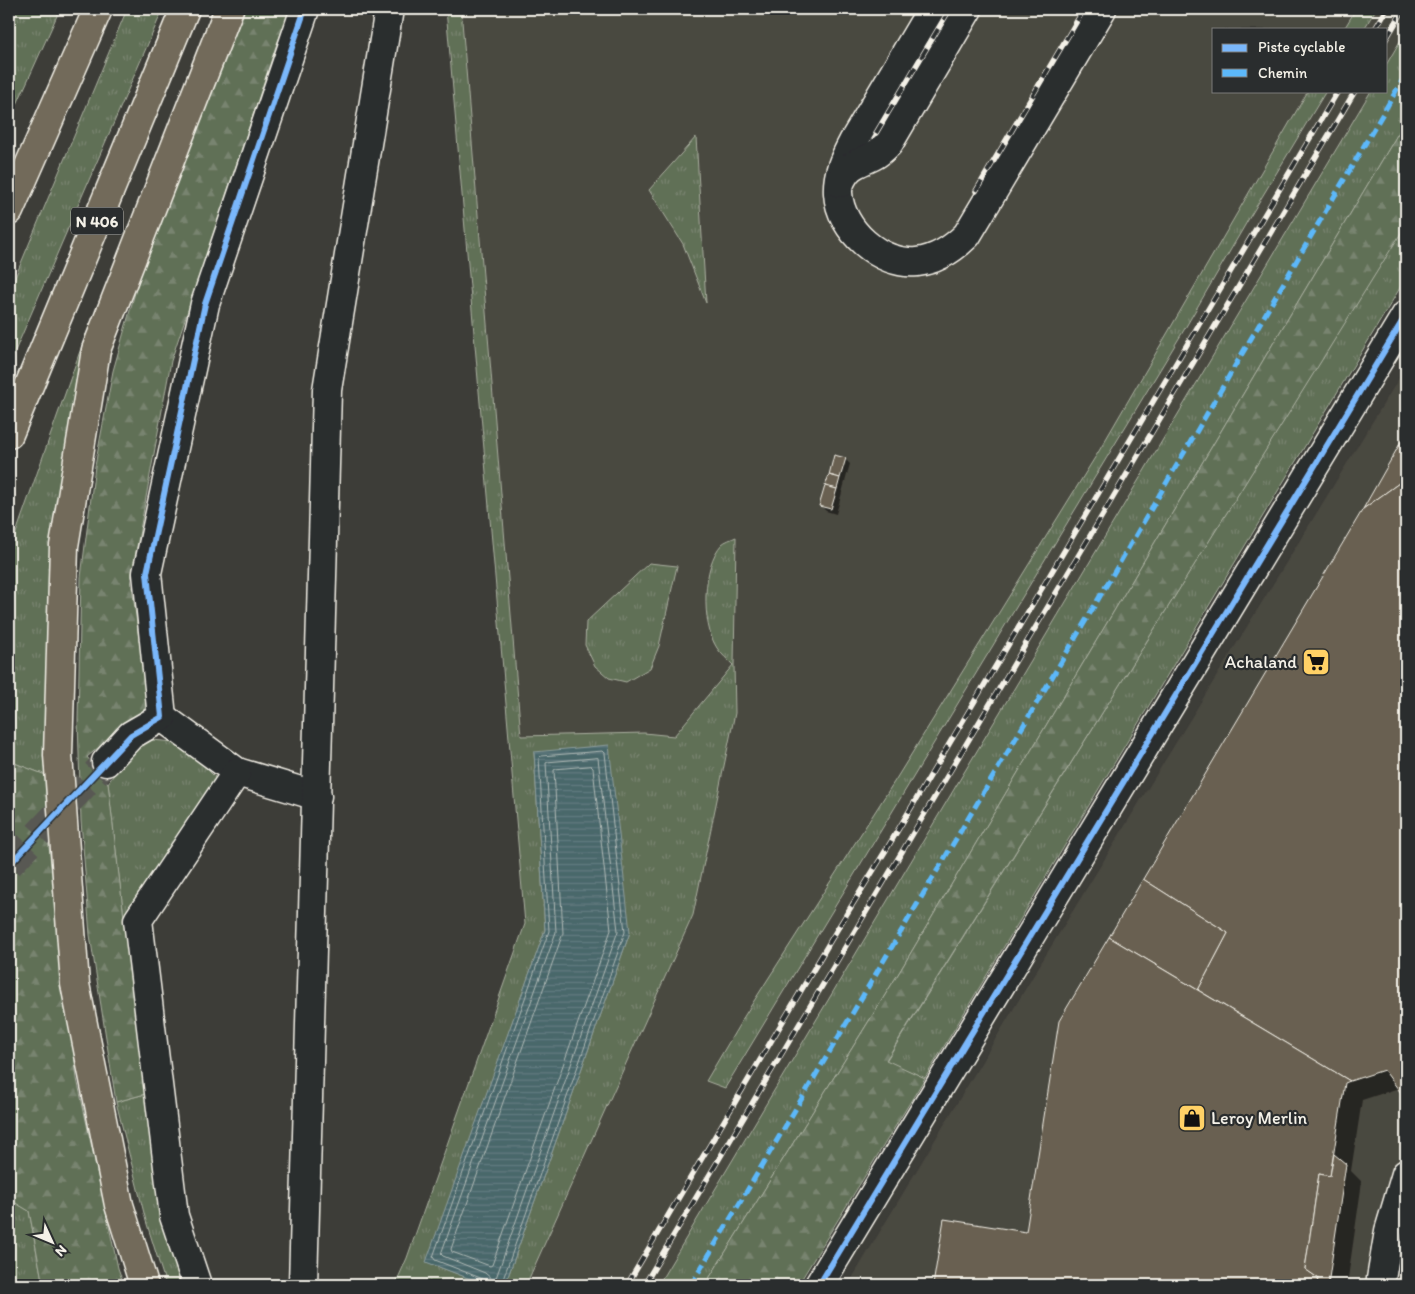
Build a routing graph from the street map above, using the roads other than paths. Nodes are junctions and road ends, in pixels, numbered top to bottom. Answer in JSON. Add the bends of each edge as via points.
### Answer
{"nodes":[{"id":1,"x":98,"y":9,"type":"edge"},
{"id":2,"x":186,"y":9,"type":"edge"},
{"id":3,"x":229,"y":9,"type":"edge"},
{"id":4,"x":306,"y":9,"type":"edge"},
{"id":5,"x":390,"y":9,"type":"edge"},
{"id":6,"x":968,"y":9,"type":"edge"},
{"id":7,"x":1102,"y":9,"type":"edge"},
{"id":8,"x":924,"y":12,"type":"edge"},
{"id":9,"x":838,"y":195,"type":"junction"},
{"id":10,"x":9,"y":212,"type":"edge"},
{"id":11,"x":1406,"y":315,"type":"edge"},
{"id":12,"x":9,"y":434,"type":"edge"},
{"id":13,"x":162,"y":717,"type":"junction"},
{"id":14,"x":106,"y":762,"type":"tunnel mouth"},
{"id":15,"x":237,"y":772,"type":"junction"},
{"id":16,"x":317,"y":796,"type":"junction"},
{"id":17,"x":1406,"y":1174,"type":"edge"},
{"id":18,"x":144,"y":1285,"type":"edge"},
{"id":19,"x":197,"y":1285,"type":"edge"},
{"id":20,"x":303,"y":1285,"type":"edge"},
{"id":21,"x":819,"y":1285,"type":"edge"},
{"id":22,"x":1380,"y":1285,"type":"edge"}],
"edges":[{"from":1,"to":10,"type":"highway"},
{"from":2,"to":12,"type":"highway","number":"N 406"},
{"from":3,"to":18,"type":"highway","via":[[96,350],[64,546],[58,755],[75,984],[120,1205]]},
{"from":4,"to":13,"type":"street","via":[[205,304],[147,573]]},
{"from":5,"to":16,"type":"street","via":[[327,390]]},
{"from":6,"to":9,"type":"street","via":[[889,143],[874,156],[849,168],[840,183]]},
{"from":7,"to":9,"type":"street","via":[[978,218],[957,245],[919,262],[892,260],[876,251],[848,225]]},
{"from":8,"to":9,"type":"street","via":[[843,161]]},
{"from":11,"to":21,"type":"street"},
{"from":13,"to":14,"type":"street","via":[[130,735]]},
{"from":13,"to":15,"type":"street"},
{"from":15,"to":16,"type":"street"},
{"from":15,"to":19,"type":"street","via":[[138,920],[174,1216]]},
{"from":16,"to":20,"type":"street"},
{"from":17,"to":22,"type":"street","via":[[1389,1231]]}]}
